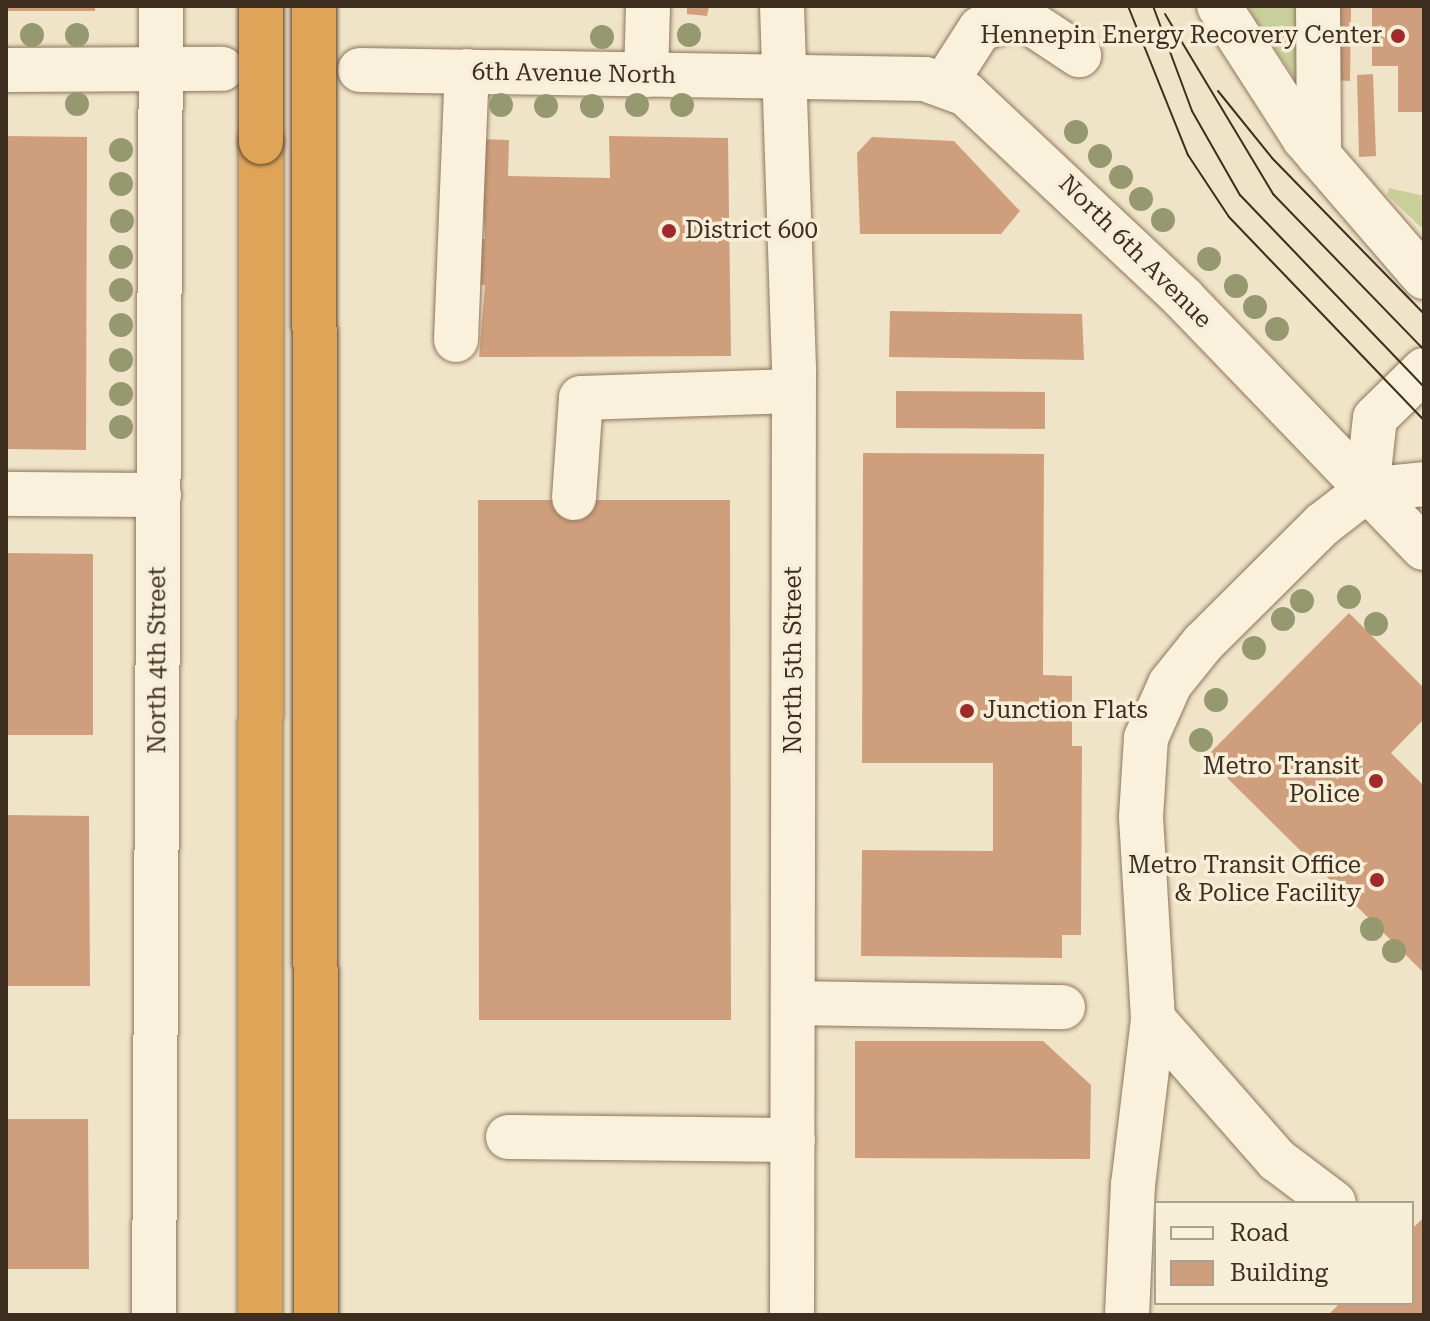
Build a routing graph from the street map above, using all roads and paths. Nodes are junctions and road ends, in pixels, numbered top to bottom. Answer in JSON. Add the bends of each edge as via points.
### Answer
{"nodes":[{"id":1,"x":161,"y":6,"type":"edge"},
{"id":2,"x":261,"y":6,"type":"edge"},
{"id":3,"x":314,"y":6,"type":"edge"},
{"id":4,"x":782,"y":6,"type":"edge"},
{"id":5,"x":1219,"y":6,"type":"edge"},
{"id":6,"x":1318,"y":6,"type":"edge"},
{"id":7,"x":648,"y":7,"type":"edge"},
{"id":8,"x":1079,"y":55,"type":"dead end"},
{"id":9,"x":163,"y":69,"type":"junction"},
{"id":10,"x":222,"y":69,"type":"dead end"},
{"id":11,"x":6,"y":70,"type":"edge"},
{"id":12,"x":360,"y":70,"type":"dead end"},
{"id":13,"x":467,"y":71,"type":"junction"},
{"id":14,"x":646,"y":75,"type":"junction"},
{"id":15,"x":787,"y":77,"type":"junction"},
{"id":16,"x":944,"y":85,"type":"junction"},
{"id":17,"x":1319,"y":156,"type":"junction"},
{"id":18,"x":1424,"y":277,"type":"edge"},
{"id":19,"x":456,"y":340,"type":"dead end"},
{"id":20,"x":1424,"y":370,"type":"edge"},
{"id":21,"x":794,"y":391,"type":"junction"},
{"id":22,"x":1424,"y":484,"type":"edge"},
{"id":23,"x":1367,"y":490,"type":"junction"},
{"id":24,"x":6,"y":494,"type":"edge"},
{"id":25,"x":159,"y":495,"type":"junction"},
{"id":26,"x":574,"y":498,"type":"dead end"},
{"id":27,"x":1424,"y":548,"type":"edge"},
{"id":28,"x":794,"y":1003,"type":"junction"},
{"id":29,"x":1063,"y":1007,"type":"dead end"},
{"id":30,"x":1153,"y":1019,"type":"junction"},
{"id":31,"x":508,"y":1137,"type":"dead end"},
{"id":32,"x":793,"y":1140,"type":"junction"},
{"id":33,"x":1331,"y":1201,"type":"edge"},
{"id":34,"x":154,"y":1315,"type":"edge"},
{"id":35,"x":260,"y":1315,"type":"edge"},
{"id":36,"x":316,"y":1315,"type":"edge"},
{"id":37,"x":792,"y":1315,"type":"edge"},
{"id":38,"x":1127,"y":1315,"type":"edge"}],
"edges":[{"from":1,"to":9,"type":"street","name":"North 4th Street"},
{"from":2,"to":35,"type":"highway","bridge":true},
{"from":3,"to":36,"type":"highway","bridge":true},
{"from":4,"to":15,"type":"street","name":"North 5th Street"},
{"from":5,"to":17,"type":"street","via":[[1258,74]]},
{"from":6,"to":17,"type":"street"},
{"from":7,"to":14,"type":"street"},
{"from":8,"to":16,"type":"street","via":[[1020,16],[980,29]]},
{"from":9,"to":10,"type":"street"},
{"from":9,"to":11,"type":"street"},
{"from":9,"to":25,"type":"street","name":"North 4th Street"},
{"from":12,"to":13,"type":"street","name":"6th Avenue North"},
{"from":13,"to":14,"type":"street","name":"6th Avenue North"},
{"from":13,"to":19,"type":"street"},
{"from":14,"to":15,"type":"street","name":"6th Avenue North"},
{"from":15,"to":16,"type":"street"},
{"from":15,"to":21,"type":"street","name":"North 5th Street"},
{"from":16,"to":23,"type":"street","name":"North 6th Avenue","via":[[1014,133]]},
{"from":17,"to":18,"type":"street"},
{"from":20,"to":23,"type":"street","via":[[1375,418]]},
{"from":21,"to":26,"type":"street","via":[[581,398]]},
{"from":21,"to":28,"type":"street","name":"North 5th Street"},
{"from":22,"to":23,"type":"street"},
{"from":23,"to":27,"type":"street","name":"North 6th Avenue"},
{"from":23,"to":30,"type":"street","via":[[1203,643],[1170,684],[1146,738],[1141,817]]},
{"from":24,"to":25,"type":"street"},
{"from":25,"to":34,"type":"street","name":"North 4th Street"},
{"from":28,"to":29,"type":"street"},
{"from":28,"to":32,"type":"street","name":"North 5th Street"},
{"from":30,"to":33,"type":"street","via":[[1277,1160]]},
{"from":30,"to":38,"type":"street","via":[[1133,1185]]},
{"from":31,"to":32,"type":"street"},
{"from":32,"to":37,"type":"street","name":"North 5th Street"}]}
